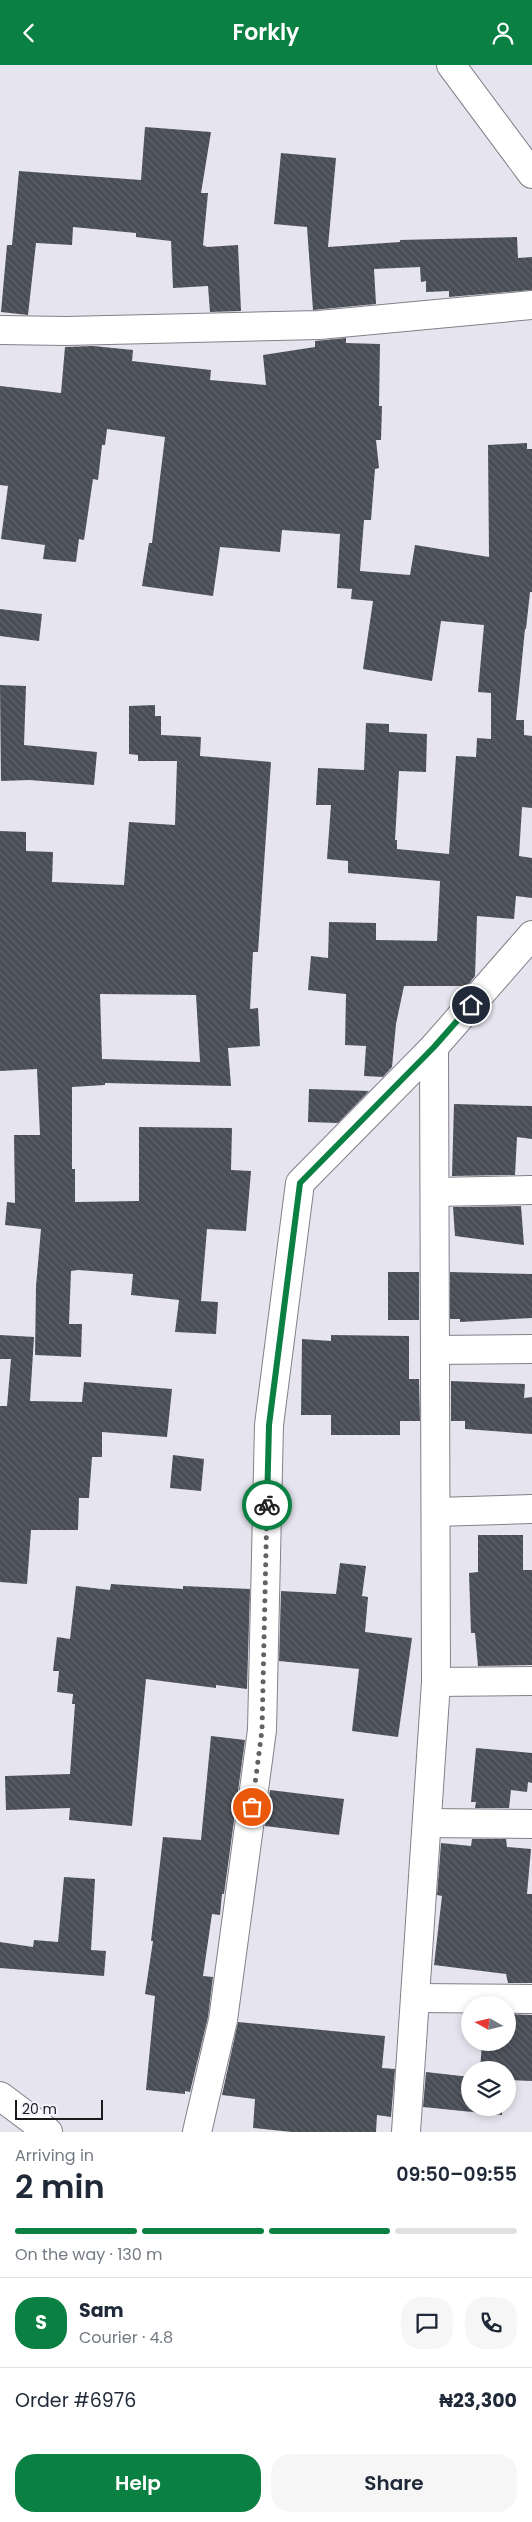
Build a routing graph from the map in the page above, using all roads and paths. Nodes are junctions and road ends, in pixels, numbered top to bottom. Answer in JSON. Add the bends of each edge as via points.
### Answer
{"nodes":[{"id":1,"x":451,"y":65,"type":"edge"},
{"id":2,"x":532,"y":173,"type":"edge"},
{"id":3,"x":532,"y":305,"type":"edge"},
{"id":4,"x":0,"y":329,"type":"edge"},
{"id":5,"x":532,"y":935,"type":"edge"},
{"id":6,"x":434,"y":1047,"type":"junction"},
{"id":7,"x":532,"y":1190,"type":"edge"},
{"id":8,"x":435,"y":1192,"type":"junction"},
{"id":9,"x":532,"y":1349,"type":"edge"},
{"id":10,"x":435,"y":1350,"type":"junction"},
{"id":11,"x":532,"y":1509,"type":"edge"},
{"id":12,"x":436,"y":1511,"type":"junction"},
{"id":13,"x":532,"y":1681,"type":"edge"},
{"id":14,"x":436,"y":1683,"type":"junction"},
{"id":15,"x":427,"y":1823,"type":"junction"},
{"id":16,"x":532,"y":1824,"type":"edge"},
{"id":17,"x":415,"y":1998,"type":"junction"},
{"id":18,"x":532,"y":1999,"type":"edge"},
{"id":19,"x":0,"y":2096,"type":"edge"},
{"id":20,"x":48,"y":2132,"type":"edge"},
{"id":21,"x":197,"y":2132,"type":"edge"},
{"id":22,"x":406,"y":2132,"type":"edge"}],
"edges":[{"from":1,"to":2,"type":"street"},
{"from":3,"to":4,"type":"street","via":[[318,325],[66,331]]},
{"from":5,"to":6,"type":"street"},
{"from":6,"to":8,"type":"street"},
{"from":6,"to":21,"type":"street","via":[[300,1183],[269,1425],[262,1730],[224,2020]]},
{"from":7,"to":8,"type":"street"},
{"from":8,"to":10,"type":"street"},
{"from":9,"to":10,"type":"street"},
{"from":10,"to":12,"type":"street"},
{"from":11,"to":12,"type":"street"},
{"from":12,"to":14,"type":"street"},
{"from":13,"to":14,"type":"street"},
{"from":14,"to":15,"type":"street"},
{"from":15,"to":16,"type":"street"},
{"from":15,"to":17,"type":"street"},
{"from":17,"to":18,"type":"street"},
{"from":17,"to":22,"type":"street"},
{"from":19,"to":20,"type":"street"}]}
